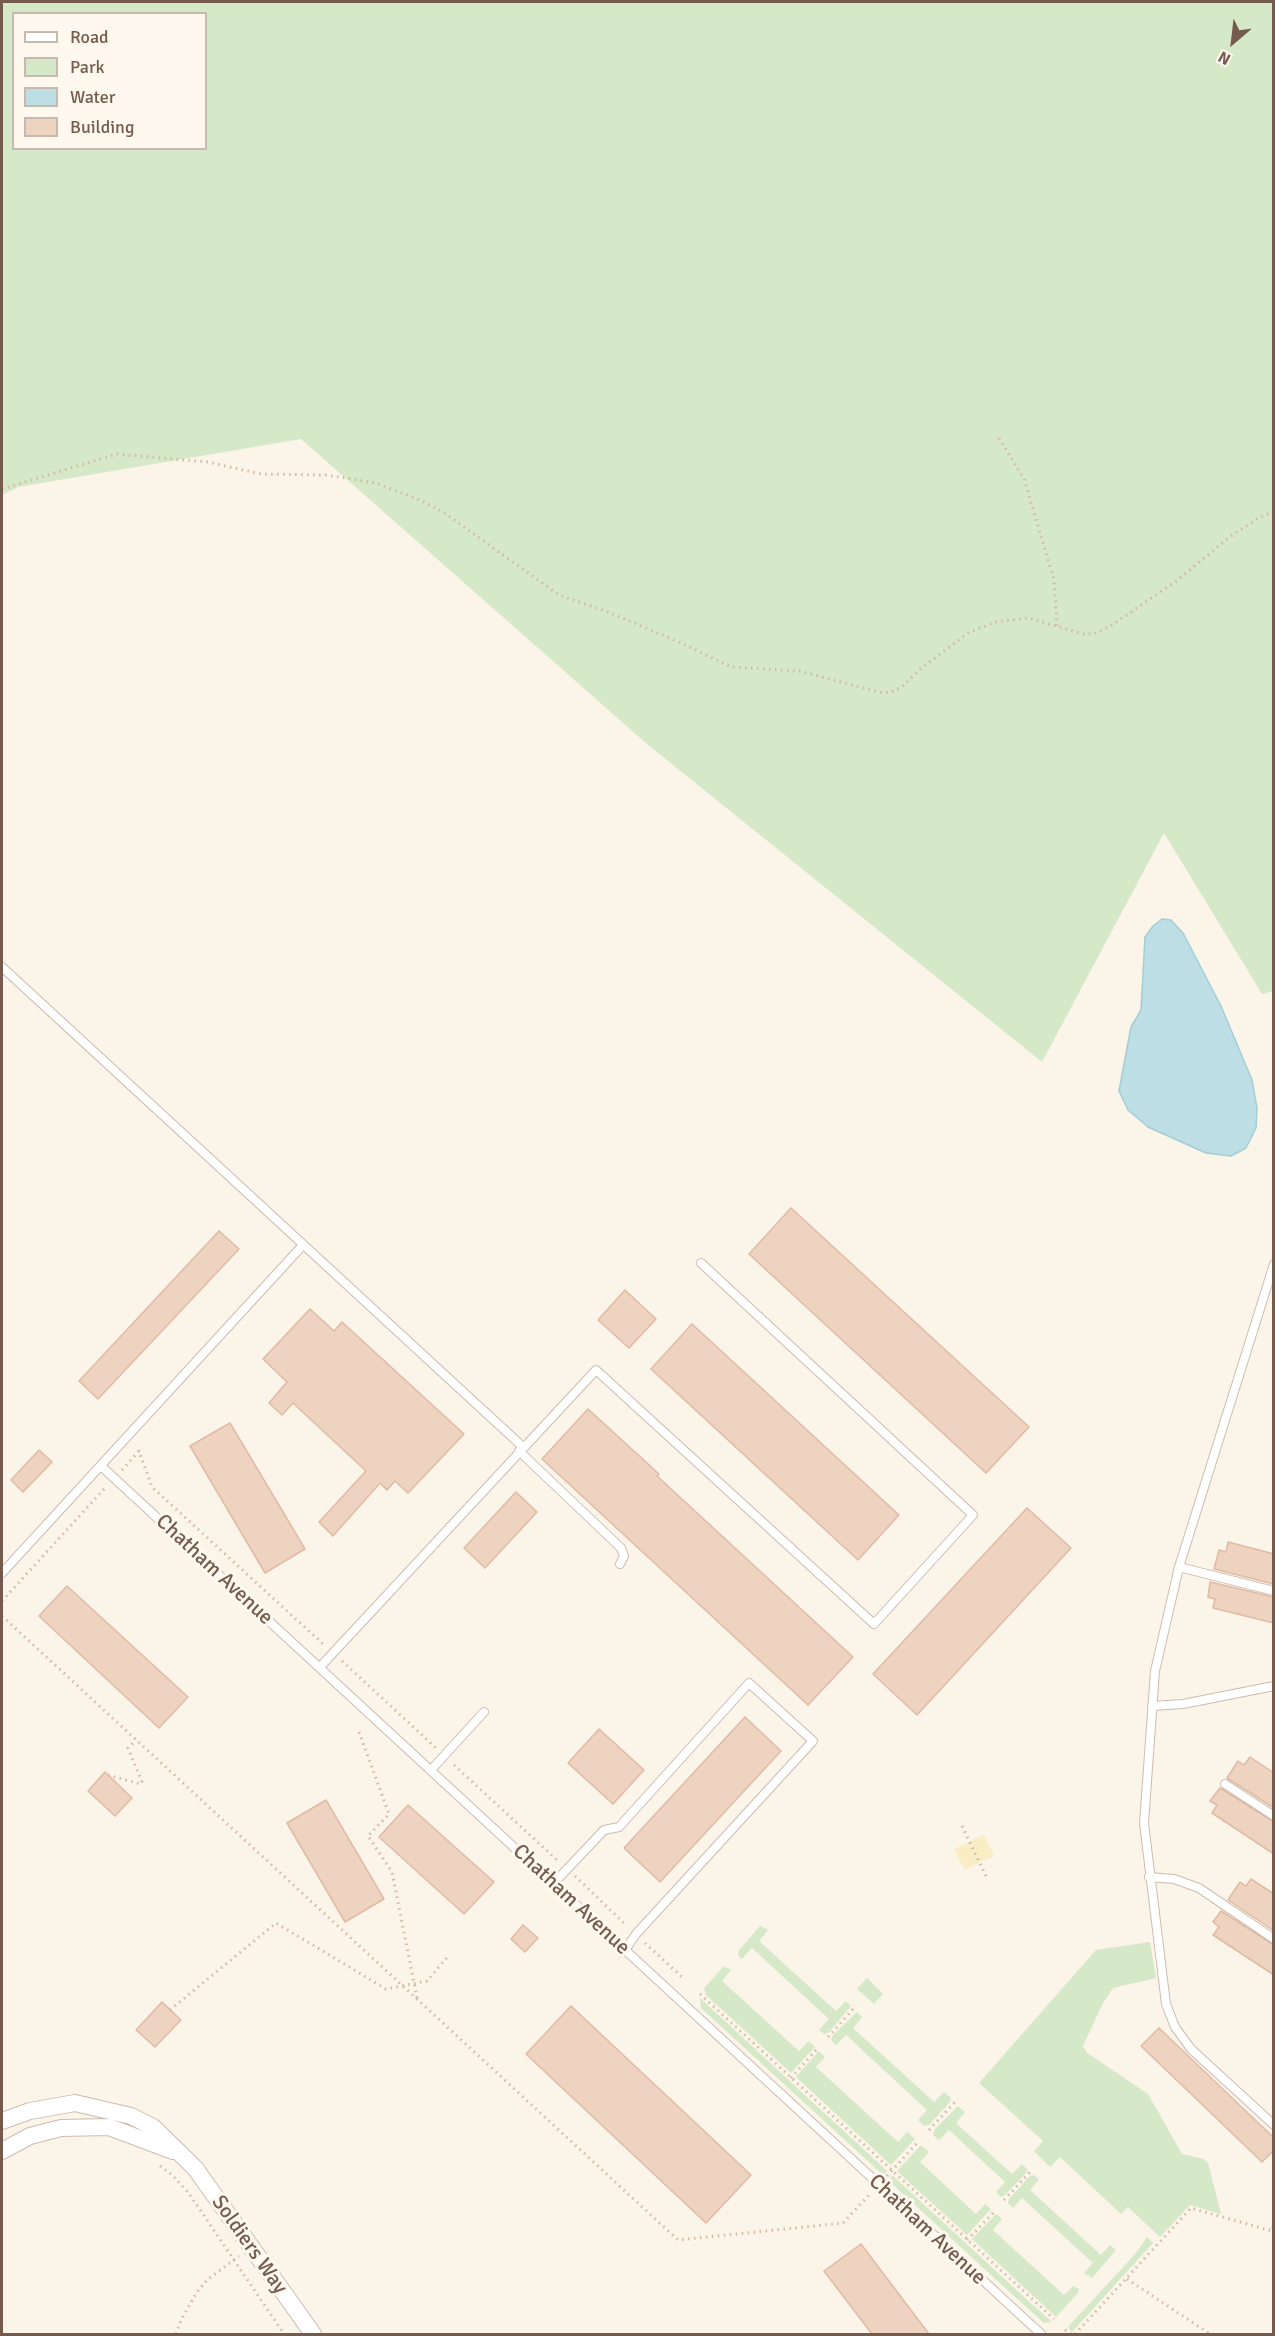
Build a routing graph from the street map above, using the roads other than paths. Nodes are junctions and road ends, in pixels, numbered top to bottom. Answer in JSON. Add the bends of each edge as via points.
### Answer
{"nodes":[{"id":1,"x":2,"y":967,"type":"edge"},
{"id":2,"x":303,"y":1245,"type":"junction"},
{"id":3,"x":701,"y":1263,"type":"dead end"},
{"id":4,"x":1274,"y":1264,"type":"edge"},
{"id":5,"x":521,"y":1449,"type":"junction"},
{"id":6,"x":101,"y":1466,"type":"junction"},
{"id":7,"x":620,"y":1564,"type":"dead end"},
{"id":8,"x":1179,"y":1567,"type":"junction"},
{"id":9,"x":2,"y":1573,"type":"edge"},
{"id":10,"x":1274,"y":1591,"type":"edge"},
{"id":11,"x":320,"y":1667,"type":"junction"},
{"id":12,"x":1274,"y":1686,"type":"edge"},
{"id":13,"x":1152,"y":1706,"type":"junction"},
{"id":14,"x":484,"y":1712,"type":"dead end"},
{"id":15,"x":431,"y":1770,"type":"junction"},
{"id":16,"x":1225,"y":1784,"type":"dead end"},
{"id":17,"x":1274,"y":1816,"type":"edge"},
{"id":18,"x":1149,"y":1877,"type":"junction"},
{"id":19,"x":554,"y":1883,"type":"junction"},
{"id":20,"x":1274,"y":1939,"type":"edge"},
{"id":21,"x":625,"y":1950,"type":"junction"},
{"id":22,"x":2,"y":2121,"type":"edge"},
{"id":23,"x":1274,"y":2125,"type":"edge"},
{"id":24,"x":2,"y":2151,"type":"edge"},
{"id":25,"x":184,"y":2157,"type":"junction"},
{"id":26,"x":313,"y":2334,"type":"edge"},
{"id":27,"x":1041,"y":2334,"type":"edge"}],
"edges":[{"from":1,"to":2,"type":"lane"},
{"from":2,"to":5,"type":"lane"},
{"from":2,"to":6,"type":"lane"},
{"from":3,"to":5,"type":"lane","via":[[973,1515],[874,1624],[596,1370]]},
{"from":4,"to":8,"type":"lane"},
{"from":5,"to":7,"type":"lane","via":[[621,1548],[624,1556]]},
{"from":5,"to":11,"type":"lane"},
{"from":6,"to":9,"type":"lane"},
{"from":6,"to":11,"type":"lane","name":"Chatham Avenue"},
{"from":8,"to":10,"type":"lane"},
{"from":8,"to":13,"type":"lane","via":[[1155,1671]]},
{"from":11,"to":15,"type":"lane","name":"Chatham Avenue"},
{"from":12,"to":13,"type":"lane","via":[[1183,1704]]},
{"from":13,"to":18,"type":"lane","via":[[1144,1823]]},
{"from":14,"to":15,"type":"lane"},
{"from":15,"to":19,"type":"lane","name":"Chatham Avenue"},
{"from":16,"to":17,"type":"lane"},
{"from":18,"to":20,"type":"lane","via":[[1199,1888]]},
{"from":18,"to":23,"type":"lane","via":[[1166,2004],[1175,2027],[1191,2049]]},
{"from":19,"to":21,"type":"lane","name":"Chatham Avenue"},
{"from":19,"to":21,"type":"lane","via":[[604,1830],[619,1827],[749,1683],[813,1742]]},
{"from":21,"to":27,"type":"lane","name":"Chatham Avenue"},
{"from":22,"to":25,"type":"street","name":"Soldiers Way","via":[[30,2111],[75,2103],[101,2108],[153,2127]]},
{"from":24,"to":25,"type":"street","name":"Soldiers Way","via":[[30,2136],[61,2128],[109,2127],[164,2145]]},
{"from":25,"to":26,"type":"street","name":"Soldiers Way"}]}
